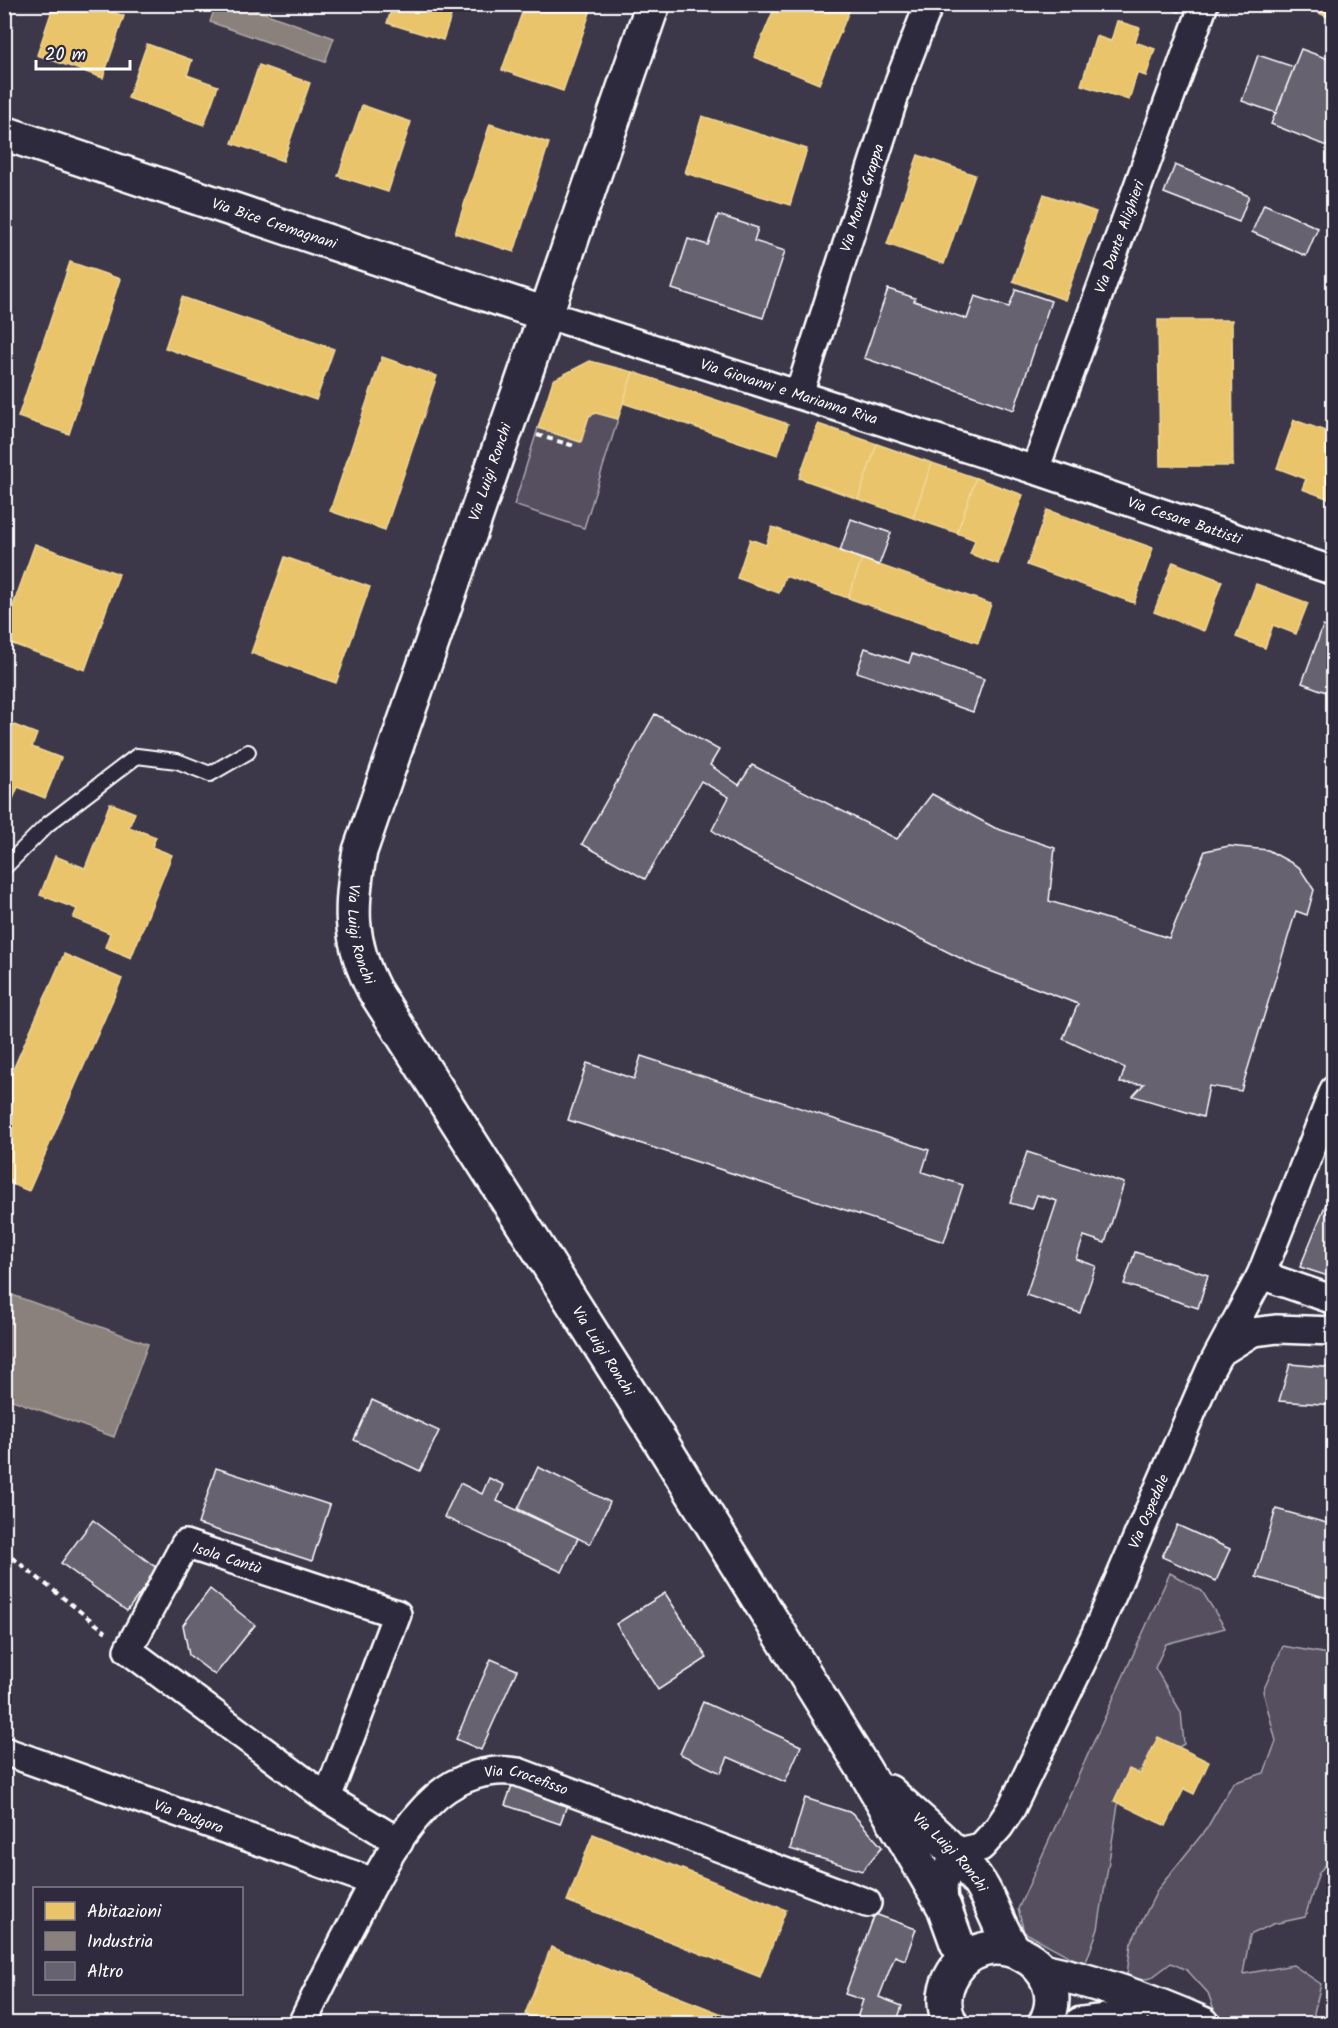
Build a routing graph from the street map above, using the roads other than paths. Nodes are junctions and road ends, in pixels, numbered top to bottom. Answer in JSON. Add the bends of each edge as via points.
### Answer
{"nodes":[{"id":1,"x":653,"y":4,"type":"edge"},
{"id":2,"x":929,"y":4,"type":"edge"},
{"id":3,"x":1204,"y":4,"type":"edge"},
{"id":4,"x":4,"y":133,"type":"edge"},
{"id":5,"x":545,"y":314,"type":"junction"},
{"id":6,"x":799,"y":394,"type":"junction"},
{"id":7,"x":1035,"y":470,"type":"junction"},
{"id":8,"x":1334,"y":571,"type":"edge"},
{"id":9,"x":248,"y":752,"type":"dead end"},
{"id":10,"x":4,"y":868,"type":"edge"},
{"id":11,"x":1334,"y":1090,"type":"edge"},
{"id":12,"x":1261,"y":1275,"type":"junction"},
{"id":13,"x":1334,"y":1300,"type":"edge"},
{"id":14,"x":1334,"y":1331,"type":"edge"},
{"id":15,"x":1220,"y":1353,"type":"junction"},
{"id":16,"x":4,"y":1751,"type":"edge"},
{"id":17,"x":865,"y":1771,"type":"junction"},
{"id":18,"x":327,"y":1798,"type":"junction"},
{"id":19,"x":399,"y":1842,"type":"junction"},
{"id":20,"x":954,"y":1853,"type":"junction"},
{"id":21,"x":374,"y":1882,"type":"junction"},
{"id":22,"x":867,"y":1903,"type":"dead end"},
{"id":23,"x":944,"y":1907,"type":"junction"},
{"id":24,"x":1014,"y":1950,"type":"junction"},
{"id":25,"x":966,"y":1957,"type":"junction"},
{"id":26,"x":1042,"y":1970,"type":"junction"},
{"id":27,"x":943,"y":2016,"type":"edge"},
{"id":28,"x":302,"y":2024,"type":"edge"},
{"id":29,"x":1045,"y":2024,"type":"edge"},
{"id":30,"x":1081,"y":2024,"type":"edge"},
{"id":31,"x":1131,"y":2024,"type":"edge"},
{"id":32,"x":1203,"y":2024,"type":"edge"}],
"edges":[{"from":1,"to":5,"type":"street","name":"Via Luigi Ronchi"},
{"from":2,"to":6,"type":"street","name":"Via Monte Grappa","via":[[900,79]]},
{"from":3,"to":7,"type":"street","name":"Via Dante Alighieri"},
{"from":4,"to":5,"type":"street","name":"Via Bice Cremagnani"},
{"from":5,"to":6,"type":"street","name":"Via Giovanni e Marianna Riva"},
{"from":5,"to":17,"type":"street","name":"Via Luigi Ronchi","via":[[360,851],[352,903],[357,951],[374,990]]},
{"from":6,"to":7,"type":"street","name":"Via Giovanni e Marianna Riva"},
{"from":7,"to":8,"type":"street","name":"Via Cesare Battisti"},
{"from":9,"to":10,"type":"lane","via":[[210,774],[177,761],[137,756],[48,824]]},
{"from":11,"to":12,"type":"street","name":"Via Ospedale"},
{"from":12,"to":13,"type":"street"},
{"from":12,"to":15,"type":"street","name":"Via Ospedale"},
{"from":14,"to":15,"type":"street","via":[[1254,1332]]},
{"from":15,"to":20,"type":"street","name":"Via Ospedale","via":[[1095,1635],[1011,1809],[981,1847]]},
{"from":16,"to":21,"type":"street","name":"Via Podgora"},
{"from":17,"to":20,"type":"street","name":"Via Luigi Ronchi"},
{"from":17,"to":23,"type":"street","name":"Via Luigi Ronchi"},
{"from":18,"to":18,"type":"street","name":"Isola Cantù","via":[[397,1614],[185,1544],[128,1650]]},
{"from":18,"to":19,"type":"street"},
{"from":19,"to":21,"type":"street","name":"Via Crocefisso"},
{"from":19,"to":22,"type":"street","name":"Via Crocefisso","via":[[439,1794],[462,1780],[505,1770]]},
{"from":20,"to":23,"type":"street","via":[[943,1886]]},
{"from":20,"to":24,"type":"street","name":"Via Luigi Ronchi","via":[[979,1883]]},
{"from":21,"to":28,"type":"street","name":"Via Crocefisso"},
{"from":23,"to":25,"type":"street","name":"Via Luigi Ronchi"},
{"from":24,"to":25,"type":"street","via":[[997,1947]]},
{"from":24,"to":26,"type":"street"},
{"from":25,"to":27,"type":"street","via":[[946,1985]]},
{"from":26,"to":29,"type":"street","via":[[1051,2002]]},
{"from":26,"to":32,"type":"street","via":[[1126,1993]]},
{"from":30,"to":31,"type":"street","via":[[1112,2020]]}]}
